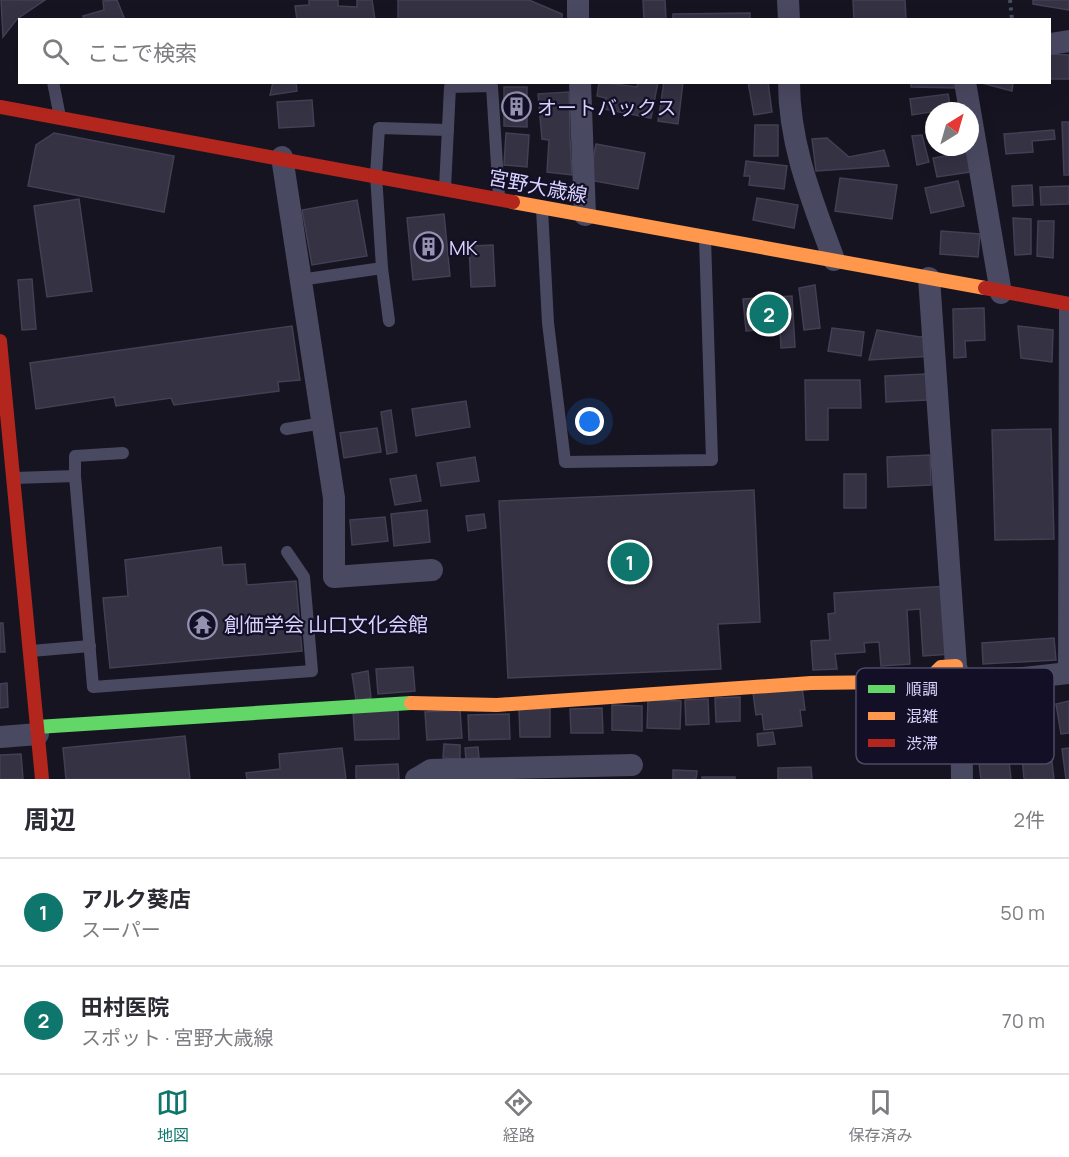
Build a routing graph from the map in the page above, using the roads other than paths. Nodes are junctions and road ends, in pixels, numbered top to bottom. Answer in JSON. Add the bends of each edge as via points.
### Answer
{"nodes":[{"id":1,"x":578,"y":0,"type":"edge"},
{"id":2,"x":788,"y":0,"type":"edge"},
{"id":3,"x":578,"y":18,"type":"edge"},
{"id":4,"x":789,"y":18,"type":"edge"},
{"id":5,"x":1069,"y":42,"type":"edge"},
{"id":6,"x":1051,"y":44,"type":"edge"},
{"id":7,"x":52,"y":84,"type":"edge"},
{"id":8,"x":580,"y":84,"type":"edge"},
{"id":9,"x":789,"y":84,"type":"edge"},
{"id":10,"x":966,"y":84,"type":"edge"},
{"id":11,"x":0,"y":107,"type":"edge"},
{"id":12,"x":60,"y":118,"type":"junction"},
{"id":13,"x":448,"y":130,"type":"junction"},
{"id":14,"x":282,"y":157,"type":"junction"},
{"id":15,"x":376,"y":175,"type":"junction"},
{"id":16,"x":445,"y":188,"type":"junction"},
{"id":17,"x":499,"y":198,"type":"junction"},
{"id":18,"x":542,"y":206,"type":"junction"},
{"id":19,"x":585,"y":215,"type":"junction"},
{"id":20,"x":705,"y":236,"type":"junction"},
{"id":21,"x":834,"y":260,"type":"junction"},
{"id":22,"x":382,"y":268,"type":"junction"},
{"id":23,"x":929,"y":278,"type":"junction"},
{"id":24,"x":300,"y":280,"type":"junction"},
{"id":25,"x":1001,"y":293,"type":"junction"},
{"id":26,"x":1067,"y":304,"type":"edge"},
{"id":27,"x":389,"y":321,"type":"dead end"},
{"id":28,"x":0,"y":341,"type":"edge"},
{"id":29,"x":323,"y":423,"type":"junction"},
{"id":30,"x":286,"y":429,"type":"dead end"},
{"id":31,"x":123,"y":453,"type":"dead end"},
{"id":32,"x":75,"y":476,"type":"junction"},
{"id":33,"x":13,"y":478,"type":"junction"},
{"id":34,"x":287,"y":552,"type":"dead end"},
{"id":35,"x":432,"y":570,"type":"dead end"},
{"id":36,"x":90,"y":646,"type":"junction"},
{"id":37,"x":30,"y":651,"type":"junction"},
{"id":38,"x":957,"y":668,"type":"edge"},
{"id":39,"x":1067,"y":673,"type":"edge"},
{"id":40,"x":856,"y":682,"type":"edge"},
{"id":41,"x":37,"y":730,"type":"junction"},
{"id":42,"x":0,"y":737,"type":"edge"},
{"id":43,"x":961,"y":764,"type":"edge"},
{"id":44,"x":632,"y":765,"type":"dead end"},
{"id":45,"x":42,"y":779,"type":"edge"},
{"id":46,"x":416,"y":779,"type":"edge"},
{"id":47,"x":962,"y":779,"type":"edge"}],
"edges":[{"from":1,"to":3,"type":"street"},
{"from":2,"to":4,"type":"street"},
{"from":5,"to":6,"type":"street"},
{"from":7,"to":12,"type":"lane"},
{"from":8,"to":19,"type":"street"},
{"from":9,"to":21,"type":"street","via":[[796,154]]},
{"from":10,"to":25,"type":"street"},
{"from":11,"to":12,"type":"street","name":"宮野大歳線"},
{"from":12,"to":14,"type":"street","name":"宮野大歳線"},
{"from":13,"to":15,"type":"lane","via":[[379,128]]},
{"from":13,"to":16,"type":"lane"},
{"from":13,"to":17,"type":"lane","via":[[450,87],[492,86]]},
{"from":14,"to":15,"type":"street","name":"宮野大歳線"},
{"from":14,"to":24,"type":"street"},
{"from":15,"to":16,"type":"street","name":"宮野大歳線"},
{"from":15,"to":22,"type":"lane"},
{"from":16,"to":17,"type":"street","name":"宮野大歳線"},
{"from":17,"to":18,"type":"street","name":"宮野大歳線"},
{"from":18,"to":19,"type":"street","name":"宮野大歳線"},
{"from":18,"to":20,"type":"lane","via":[[548,323],[565,462],[712,460]]},
{"from":19,"to":20,"type":"street","name":"宮野大歳線"},
{"from":20,"to":21,"type":"street","name":"宮野大歳線"},
{"from":21,"to":23,"type":"street","name":"宮野大歳線"},
{"from":22,"to":24,"type":"lane"},
{"from":22,"to":27,"type":"lane"},
{"from":23,"to":25,"type":"street","name":"宮野大歳線"},
{"from":23,"to":38,"type":"street"},
{"from":24,"to":29,"type":"street"},
{"from":25,"to":26,"type":"street","name":"宮野大歳線"},
{"from":26,"to":39,"type":"lane"},
{"from":28,"to":33,"type":"street"},
{"from":29,"to":30,"type":"lane"},
{"from":29,"to":35,"type":"street","via":[[334,498],[334,577]]},
{"from":31,"to":32,"type":"lane","via":[[75,456]]},
{"from":32,"to":33,"type":"lane"},
{"from":32,"to":36,"type":"lane"},
{"from":33,"to":37,"type":"street"},
{"from":34,"to":36,"type":"lane","via":[[304,577],[312,671],[93,687]]},
{"from":36,"to":37,"type":"lane"},
{"from":37,"to":41,"type":"street"},
{"from":40,"to":41,"type":"street","via":[[497,705],[349,705]]},
{"from":41,"to":42,"type":"street"},
{"from":41,"to":45,"type":"street"},
{"from":43,"to":47,"type":"street"},
{"from":44,"to":46,"type":"street","via":[[431,770]]}]}
